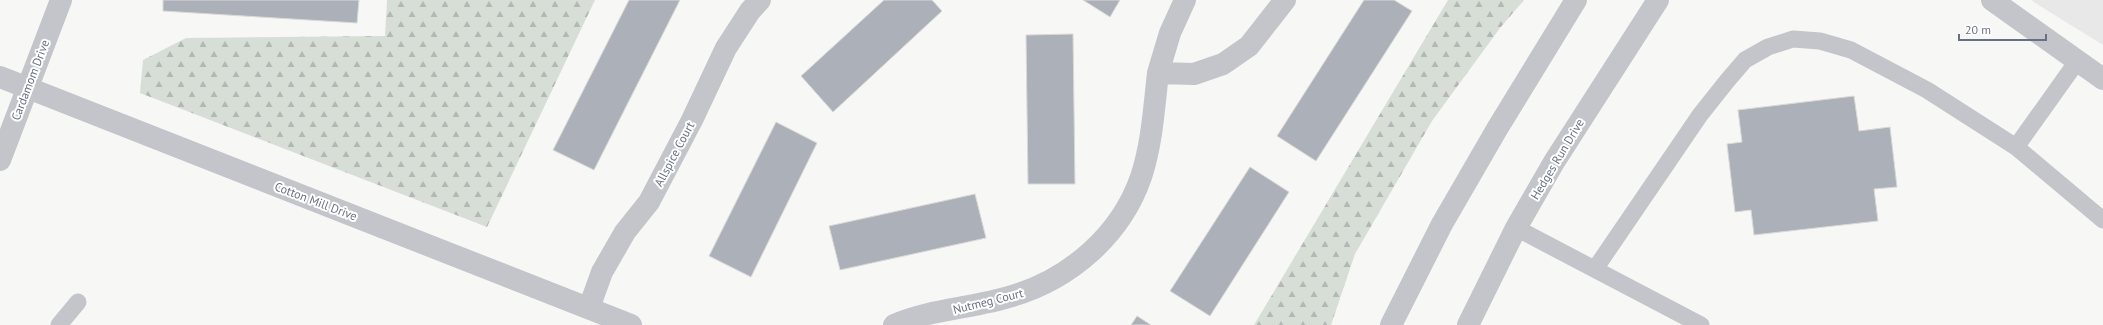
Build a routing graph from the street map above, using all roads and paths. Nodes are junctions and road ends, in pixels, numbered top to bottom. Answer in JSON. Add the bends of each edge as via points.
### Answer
{"nodes":[{"id":1,"x":61,"y":0,"type":"edge"},
{"id":2,"x":760,"y":0,"type":"edge"},
{"id":3,"x":1185,"y":0,"type":"edge"},
{"id":4,"x":1285,"y":0,"type":"edge"},
{"id":5,"x":1576,"y":0,"type":"edge"},
{"id":6,"x":1658,"y":0,"type":"edge"},
{"id":7,"x":1992,"y":0,"type":"edge"},
{"id":8,"x":2078,"y":60,"type":"junction"},
{"id":9,"x":1158,"y":73,"type":"junction"},
{"id":10,"x":0,"y":77,"type":"edge"},
{"id":11,"x":2103,"y":79,"type":"edge"},
{"id":12,"x":28,"y":88,"type":"junction"},
{"id":13,"x":2016,"y":147,"type":"junction"},
{"id":14,"x":0,"y":160,"type":"edge"},
{"id":15,"x":2103,"y":220,"type":"edge"},
{"id":16,"x":1516,"y":228,"type":"junction"},
{"id":17,"x":1595,"y":269,"type":"junction"},
{"id":18,"x":78,"y":302,"type":"dead end"},
{"id":19,"x":588,"y":308,"type":"junction"},
{"id":20,"x":1399,"y":322,"type":"edge"},
{"id":21,"x":59,"y":325,"type":"edge"},
{"id":22,"x":631,"y":325,"type":"edge"},
{"id":23,"x":894,"y":325,"type":"edge"},
{"id":24,"x":1468,"y":325,"type":"edge"},
{"id":25,"x":1701,"y":325,"type":"edge"}],
"edges":[{"from":1,"to":12,"type":"street","name":"Cardamom Drive"},
{"from":2,"to":19,"type":"street","name":"Allspice Court","via":[[726,48],[649,202],[625,232],[602,272]]},
{"from":3,"to":9,"type":"street","name":"Nutmeg Court","via":[[1170,33]]},
{"from":4,"to":9,"type":"street","via":[[1248,46],[1223,64],[1194,74]]},
{"from":5,"to":20,"type":"street","via":[[1442,224]]},
{"from":6,"to":16,"type":"street","name":"Hedges Run Drive","via":[[1554,162]]},
{"from":7,"to":8,"type":"street"},
{"from":8,"to":11,"type":"street"},
{"from":8,"to":13,"type":"lane"},
{"from":9,"to":23,"type":"street","name":"Nutmeg Court","via":[[1150,142],[1140,178],[1125,211],[1103,240],[1076,264],[1045,284],[1011,297]]},
{"from":10,"to":12,"type":"street","name":"Cotton Mill Drive"},
{"from":12,"to":14,"type":"street","name":"Cardamom Drive"},
{"from":12,"to":19,"type":"street","name":"Cotton Mill Drive"},
{"from":13,"to":15,"type":"lane"},
{"from":13,"to":17,"type":"lane","via":[[1927,90],[1851,50],[1820,41],[1793,39],[1768,47],[1745,60],[1700,115]]},
{"from":16,"to":17,"type":"lane"},
{"from":16,"to":24,"type":"street","name":"Hedges Run Drive"},
{"from":17,"to":25,"type":"lane"},
{"from":18,"to":21,"type":"lane"},
{"from":19,"to":22,"type":"street","name":"Cotton Mill Drive"}]}
